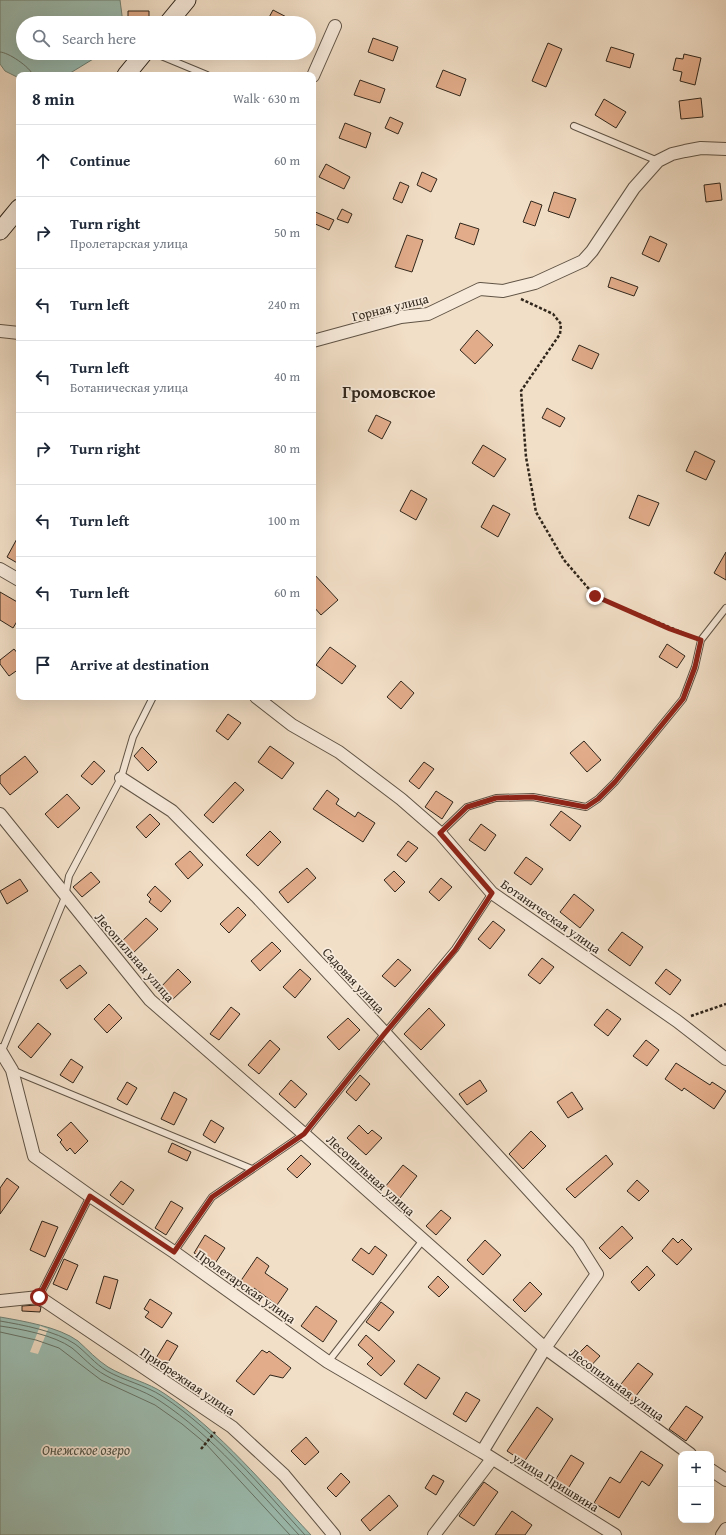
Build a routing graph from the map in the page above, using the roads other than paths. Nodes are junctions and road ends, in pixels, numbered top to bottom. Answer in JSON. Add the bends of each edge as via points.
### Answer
{"nodes":[{"id":1,"x":187,"y":0,"type":"edge"},
{"id":2,"x":174,"y":16,"type":"edge"},
{"id":3,"x":336,"y":26,"type":"dead end"},
{"id":4,"x":138,"y":60,"type":"edge"},
{"id":5,"x":171,"y":60,"type":"edge"},
{"id":6,"x":128,"y":72,"type":"edge"},
{"id":7,"x":199,"y":72,"type":"edge"},
{"id":8,"x":315,"y":72,"type":"edge"},
{"id":9,"x":574,"y":126,"type":"dead end"},
{"id":10,"x":726,"y":149,"type":"edge"},
{"id":11,"x":658,"y":161,"type":"junction"},
{"id":12,"x":16,"y":212,"type":"edge"},
{"id":13,"x":0,"y":231,"type":"edge"},
{"id":14,"x":0,"y":331,"type":"edge"},
{"id":15,"x":16,"y":333,"type":"edge"},
{"id":16,"x":316,"y":340,"type":"edge"},
{"id":17,"x":0,"y":569,"type":"edge"},
{"id":18,"x":16,"y":578,"type":"edge"},
{"id":19,"x":726,"y":608,"type":"edge"},
{"id":20,"x":152,"y":700,"type":"edge"},
{"id":21,"x":260,"y":700,"type":"edge"},
{"id":22,"x":121,"y":778,"type":"junction"},
{"id":23,"x":0,"y":814,"type":"edge"},
{"id":24,"x":440,"y":833,"type":"junction"},
{"id":25,"x":492,"y":893,"type":"junction"},
{"id":26,"x":65,"y":897,"type":"junction"},
{"id":27,"x":385,"y":1033,"type":"junction"},
{"id":28,"x":0,"y":1052,"type":"edge"},
{"id":29,"x":726,"y":1059,"type":"edge"},
{"id":30,"x":12,"y":1070,"type":"junction"},
{"id":31,"x":304,"y":1134,"type":"junction"},
{"id":32,"x":252,"y":1170,"type":"junction"},
{"id":33,"x":90,"y":1196,"type":"junction"},
{"id":34,"x":423,"y":1240,"type":"junction"},
{"id":35,"x":174,"y":1252,"type":"junction"},
{"id":36,"x":39,"y":1297,"type":"junction"},
{"id":37,"x":0,"y":1301,"type":"edge"},
{"id":38,"x":545,"y":1348,"type":"junction"},
{"id":39,"x":328,"y":1362,"type":"junction"},
{"id":40,"x":686,"y":1451,"type":"edge"},
{"id":41,"x":487,"y":1456,"type":"junction"},
{"id":42,"x":714,"y":1472,"type":"edge"},
{"id":43,"x":726,"y":1480,"type":"edge"},
{"id":44,"x":726,"y":1529,"type":"edge"},
{"id":45,"x":334,"y":1535,"type":"edge"},
{"id":46,"x":434,"y":1535,"type":"edge"},
{"id":47,"x":615,"y":1535,"type":"edge"},
{"id":48,"x":722,"y":1535,"type":"edge"}],
"edges":[{"from":1,"to":2,"type":"street"},
{"from":3,"to":8,"type":"street"},
{"from":4,"to":6,"type":"street"},
{"from":5,"to":7,"type":"lane"},
{"from":9,"to":11,"type":"lane"},
{"from":10,"to":11,"type":"street","via":[[701,148],[672,154]]},
{"from":11,"to":16,"type":"street","name":"Горная улица","via":[[634,188],[583,261],[535,284],[503,291],[480,289],[428,314],[401,317]]},
{"from":12,"to":13,"type":"street"},
{"from":14,"to":15,"type":"street"},
{"from":17,"to":18,"type":"street"},
{"from":19,"to":24,"type":"lane","via":[[701,640],[695,667],[683,699],[598,799],[586,807],[533,797],[496,798],[467,807]]},
{"from":20,"to":22,"type":"lane","via":[[133,737]]},
{"from":21,"to":24,"type":"street","name":"Ботаническая улица","via":[[292,725],[339,752],[401,799]]},
{"from":22,"to":26,"type":"lane","via":[[69,876]]},
{"from":22,"to":27,"type":"street","name":"Садовая улица","via":[[172,811]]},
{"from":23,"to":26,"type":"street","name":"Лесопильная улица"},
{"from":24,"to":25,"type":"street","name":"Ботаническая улица"},
{"from":25,"to":27,"type":"lane","via":[[455,950]]},
{"from":25,"to":29,"type":"street","name":"Ботаническая улица","via":[[677,1021]]},
{"from":26,"to":28,"type":"lane"},
{"from":26,"to":31,"type":"street","name":"Лесопильная улица","via":[[150,1000]]},
{"from":27,"to":31,"type":"lane"},
{"from":27,"to":38,"type":"street","name":"Садовая улица","via":[[578,1244],[597,1274]]},
{"from":28,"to":30,"type":"street","name":"Пролетарская улица"},
{"from":30,"to":32,"type":"lane"},
{"from":30,"to":33,"type":"street","name":"Пролетарская улица","via":[[34,1156]]},
{"from":31,"to":32,"type":"lane"},
{"from":31,"to":34,"type":"street","name":"Лесопильная улица"},
{"from":32,"to":35,"type":"lane","via":[[212,1197]]},
{"from":33,"to":35,"type":"street","name":"Пролетарская улица"},
{"from":33,"to":36,"type":"lane"},
{"from":34,"to":38,"type":"street","name":"Лесопильная улица"},
{"from":34,"to":39,"type":"lane"},
{"from":35,"to":39,"type":"street","name":"Пролетарская улица"},
{"from":36,"to":37,"type":"street"},
{"from":36,"to":45,"type":"street","name":"Прибрежная улица","via":[[232,1427],[284,1475]]},
{"from":38,"to":40,"type":"street","name":"Лесопильная улица"},
{"from":38,"to":41,"type":"street"},
{"from":39,"to":41,"type":"street","name":"Пролетарская улица"},
{"from":41,"to":46,"type":"street"},
{"from":41,"to":47,"type":"street","name":"улица Пришвина"},
{"from":42,"to":43,"type":"street"},
{"from":44,"to":48,"type":"street"}]}
